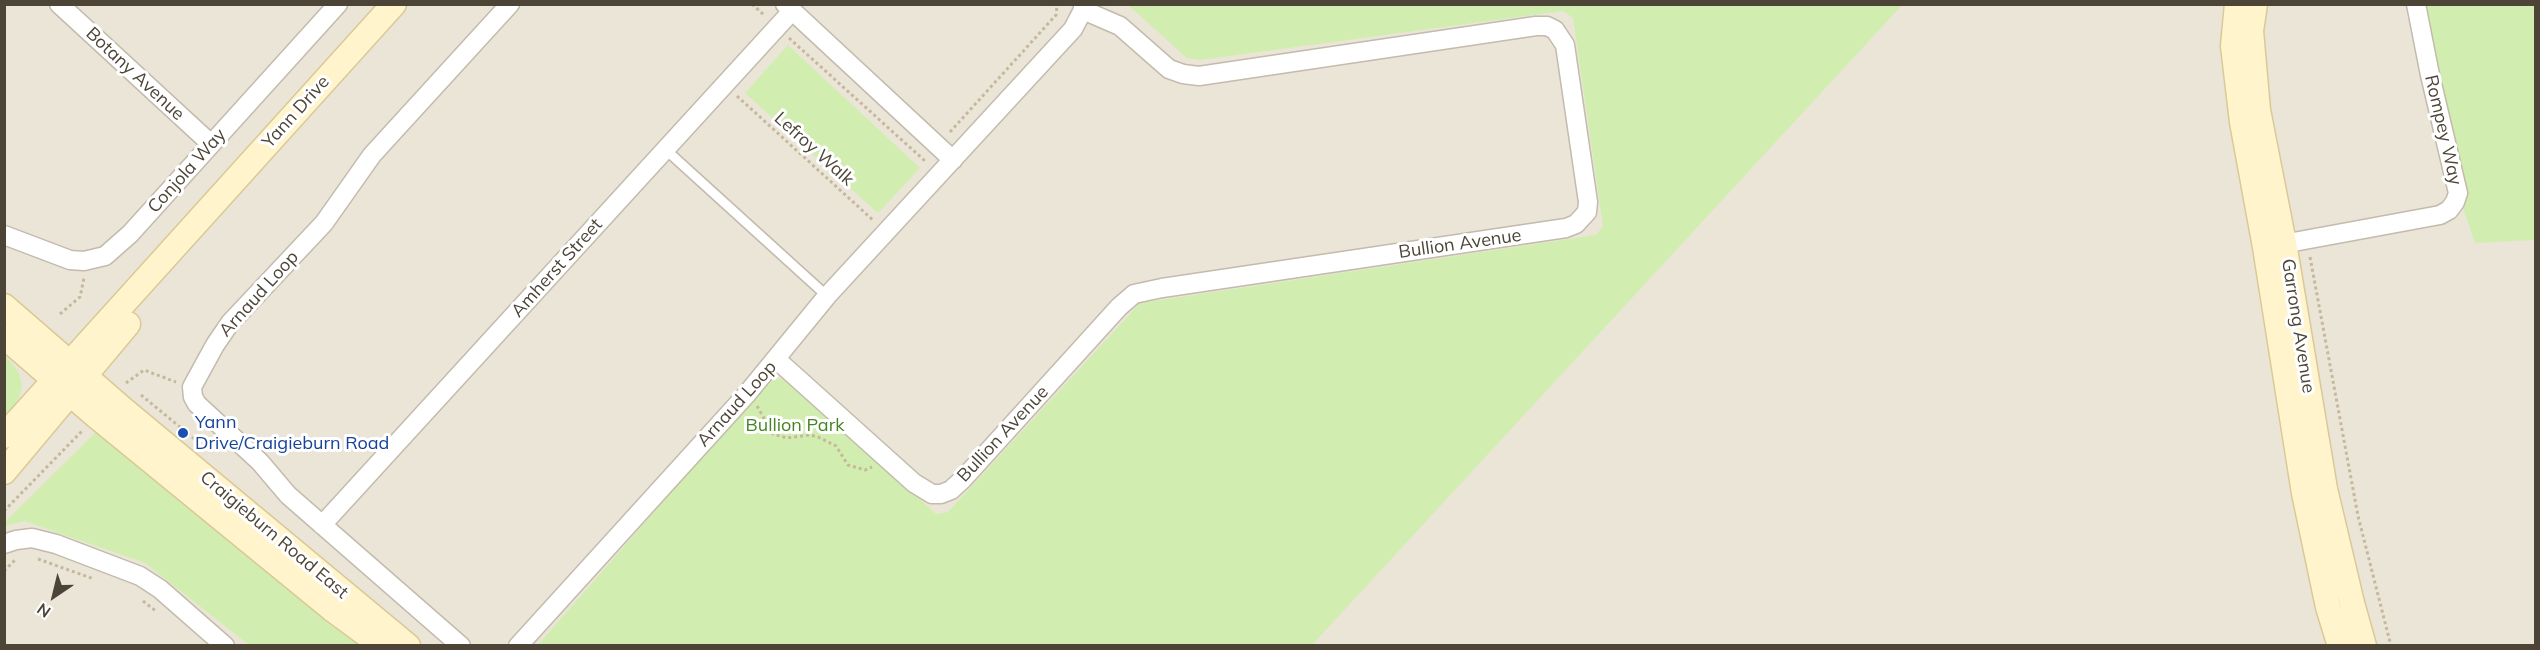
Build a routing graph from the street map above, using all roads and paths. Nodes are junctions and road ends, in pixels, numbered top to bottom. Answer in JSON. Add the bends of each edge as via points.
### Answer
{"nodes":[{"id":1,"x":338,"y":4,"type":"edge"},
{"id":2,"x":394,"y":4,"type":"edge"},
{"id":3,"x":510,"y":4,"type":"edge"},
{"id":4,"x":752,"y":4,"type":"edge"},
{"id":5,"x":1057,"y":4,"type":"edge"},
{"id":6,"x":2237,"y":4,"type":"edge"},
{"id":7,"x":2255,"y":4,"type":"edge"},
{"id":8,"x":2416,"y":4,"type":"edge"},
{"id":9,"x":61,"y":5,"type":"edge"},
{"id":10,"x":1083,"y":7,"type":"edge"},
{"id":11,"x":789,"y":8,"type":"edge"},
{"id":12,"x":777,"y":27,"type":"junction"},
{"id":13,"x":724,"y":84,"type":"junction"},
{"id":14,"x":211,"y":144,"type":"junction"},
{"id":15,"x":938,"y":146,"type":"junction"},
{"id":16,"x":665,"y":149,"type":"junction"},
{"id":17,"x":953,"y":160,"type":"junction"},
{"id":18,"x":886,"y":233,"type":"junction"},
{"id":19,"x":4,"y":235,"type":"edge"},
{"id":20,"x":2285,"y":243,"type":"junction"},
{"id":21,"x":84,"y":261,"type":"junction"},
{"id":22,"x":827,"y":296,"type":"junction"},
{"id":23,"x":4,"y":306,"type":"edge"},
{"id":24,"x":60,"y":314,"type":"dead end"},
{"id":25,"x":19,"y":338,"type":"edge"},
{"id":26,"x":104,"y":339,"type":"junction"},
{"id":27,"x":776,"y":359,"type":"junction"},
{"id":28,"x":70,"y":379,"type":"junction"},
{"id":29,"x":192,"y":387,"type":"junction"},
{"id":30,"x":746,"y":394,"type":"junction"},
{"id":31,"x":105,"y":404,"type":"junction"},
{"id":32,"x":40,"y":415,"type":"junction"},
{"id":33,"x":4,"y":436,"type":"edge"},
{"id":34,"x":883,"y":454,"type":"junction"},
{"id":35,"x":4,"y":472,"type":"edge"},
{"id":36,"x":4,"y":511,"type":"edge"},
{"id":37,"x":322,"y":525,"type":"junction"},
{"id":38,"x":4,"y":544,"type":"edge"},
{"id":39,"x":29,"y":556,"type":"dead end"},
{"id":40,"x":22,"y":558,"type":"dead end"},
{"id":41,"x":16,"y":559,"type":"dead end"},
{"id":42,"x":103,"y":583,"type":"dead end"},
{"id":43,"x":134,"y":594,"type":"dead end"},
{"id":44,"x":161,"y":616,"type":"dead end"},
{"id":45,"x":225,"y":645,"type":"edge"},
{"id":46,"x":382,"y":645,"type":"edge"},
{"id":47,"x":408,"y":645,"type":"edge"},
{"id":48,"x":461,"y":645,"type":"edge"},
{"id":49,"x":518,"y":645,"type":"edge"},
{"id":50,"x":2340,"y":645,"type":"edge"},
{"id":51,"x":2364,"y":645,"type":"edge"},
{"id":52,"x":2391,"y":645,"type":"edge"}],
"edges":[{"from":1,"to":14,"type":"street","name":"Conjola Way"},
{"from":2,"to":26,"type":"street","name":"Yann Drive","via":[[197,220],[143,306]]},
{"from":3,"to":29,"type":"street","name":"Arnaud Loop","via":[[372,155],[324,223],[230,323]]},
{"from":4,"to":12,"type":"path"},
{"from":5,"to":15,"type":"path","via":[[1056,15]]},
{"from":6,"to":20,"type":"street","name":"Garrong Avenue","via":[[2235,78]]},
{"from":7,"to":20,"type":"street","name":"Garrong Avenue","via":[[2251,31],[2258,110]]},
{"from":8,"to":20,"type":"street","name":"Rompey Way","via":[[2458,193],[2455,202],[2440,215]]},
{"from":9,"to":14,"type":"street","name":"Botany Avenue"},
{"from":10,"to":17,"type":"street","name":"Arnaud Loop","via":[[1073,29]]},
{"from":10,"to":34,"type":"street","name":"Bullion Avenue","via":[[1120,26],[1169,69],[1199,76],[1547,26],[1556,30],[1565,45],[1587,212],[1566,228],[1143,291],[1119,306],[951,490],[932,494],[923,490]]},
{"from":11,"to":12,"type":"street","name":"Amherst Street"},
{"from":11,"to":15,"type":"street"},
{"from":12,"to":13,"type":"street","name":"Amherst Street"},
{"from":12,"to":15,"type":"path","via":[[925,161]]},
{"from":13,"to":16,"type":"street","name":"Amherst Street"},
{"from":13,"to":18,"type":"path","name":"Lefroy Walk"},
{"from":14,"to":21,"type":"street","name":"Conjola Way","via":[[113,251]]},
{"from":15,"to":17,"type":"street"},
{"from":16,"to":22,"type":"lane"},
{"from":16,"to":37,"type":"street","name":"Amherst Street"},
{"from":17,"to":18,"type":"street","name":"Arnaud Loop"},
{"from":18,"to":22,"type":"street","name":"Arnaud Loop"},
{"from":19,"to":21,"type":"street","via":[[70,260]]},
{"from":20,"to":50,"type":"street","name":"Garrong Avenue","via":[[2304,493]]},
{"from":20,"to":51,"type":"street","name":"Garrong Avenue","via":[[2325,489]]},
{"from":20,"to":52,"type":"path"},
{"from":21,"to":24,"type":"path","via":[[83,293]]},
{"from":22,"to":27,"type":"street","name":"Arnaud Loop"},
{"from":23,"to":25,"type":"street","name":"Craigieburn Road East"},
{"from":25,"to":26,"type":"street"},
{"from":25,"to":28,"type":"street","name":"Craigieburn Road East"},
{"from":25,"to":32,"type":"street","via":[[31,368]]},
{"from":26,"to":28,"type":"street","name":"Yann Drive"},
{"from":26,"to":31,"type":"street","via":[[101,379]]},
{"from":27,"to":30,"type":"street","name":"Arnaud Loop"},
{"from":27,"to":34,"type":"street","name":"Bullion Avenue"},
{"from":28,"to":31,"type":"street","name":"Craigieburn Road East"},
{"from":28,"to":32,"type":"street","name":"Yann Drive"},
{"from":29,"to":31,"type":"path","via":[[144,370]]},
{"from":29,"to":37,"type":"street","via":[[197,404]]},
{"from":30,"to":34,"type":"path","via":[[773,434],[787,438],[810,435],[828,441],[855,469],[872,467]]},
{"from":30,"to":49,"type":"street","name":"Arnaud Loop"},
{"from":31,"to":32,"type":"street"},
{"from":31,"to":36,"type":"path"},
{"from":31,"to":46,"type":"street","name":"Craigieburn Road East","via":[[332,609]]},
{"from":31,"to":47,"type":"street","name":"Craigieburn Road East"},
{"from":32,"to":33,"type":"street"},
{"from":32,"to":35,"type":"street"},
{"from":37,"to":48,"type":"street"},
{"from":38,"to":45,"type":"street","via":[[32,538],[140,576]]},
{"from":39,"to":42,"type":"path"},
{"from":40,"to":41,"type":"path"},
{"from":43,"to":44,"type":"path"}]}
